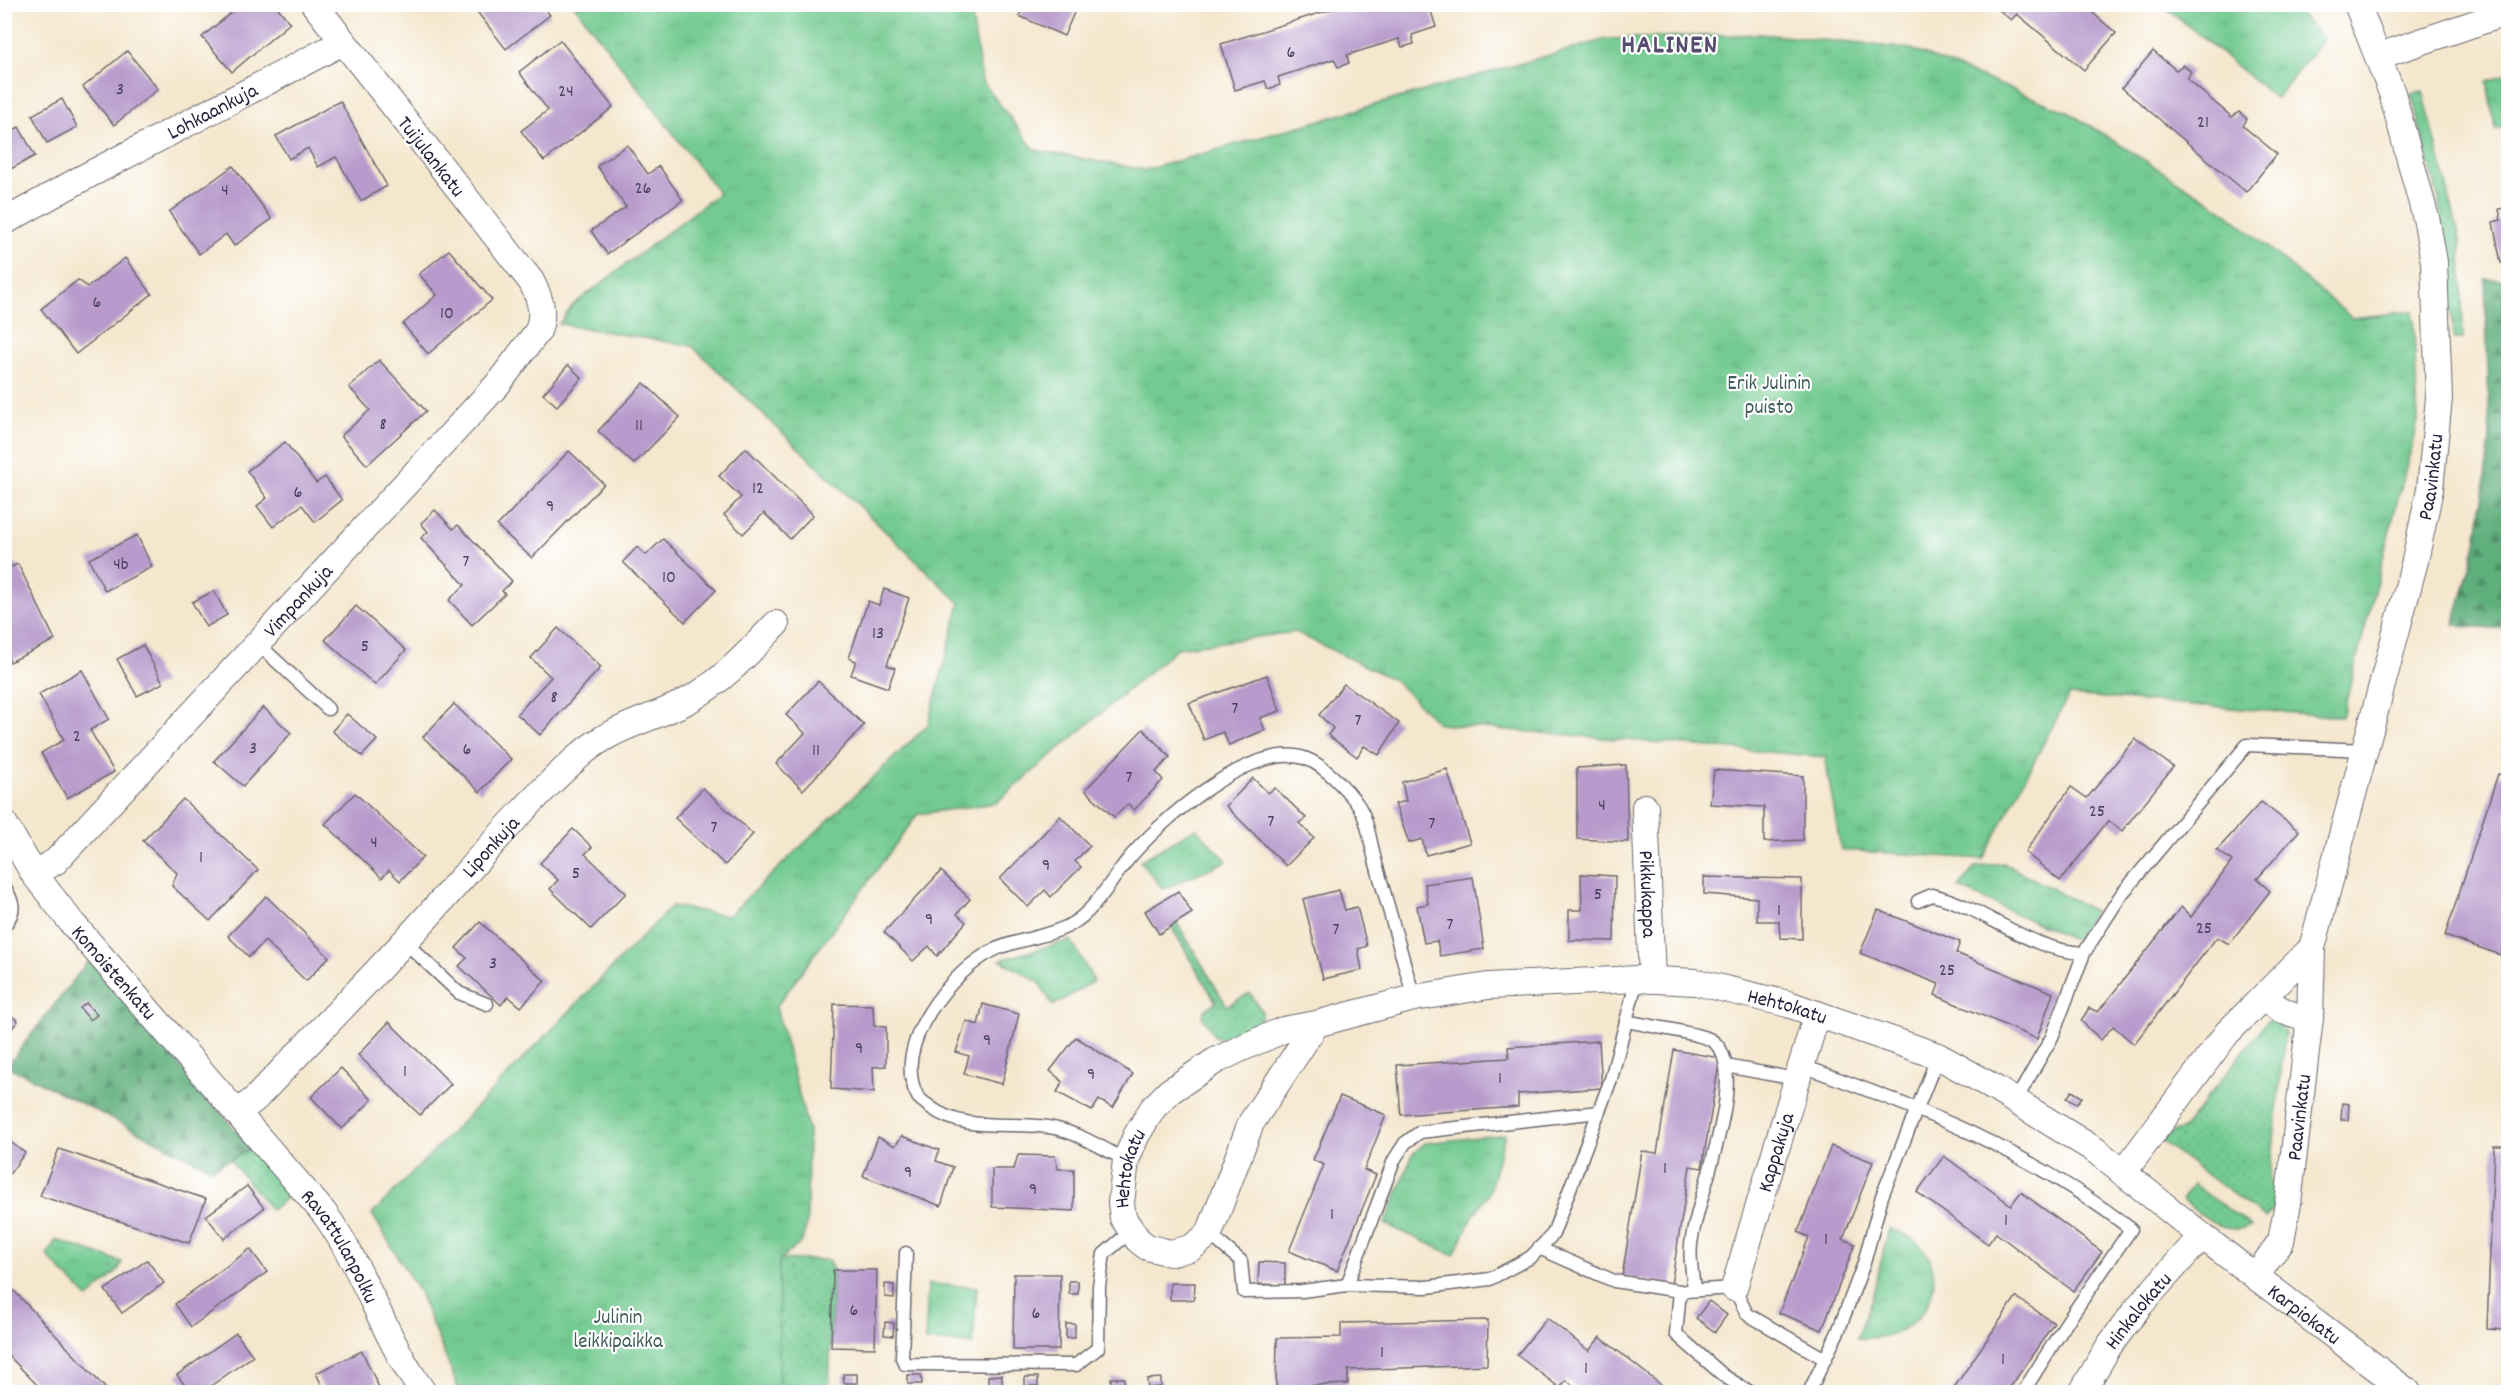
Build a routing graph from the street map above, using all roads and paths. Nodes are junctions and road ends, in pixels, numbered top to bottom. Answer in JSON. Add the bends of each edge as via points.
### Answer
{"nodes":[{"id":1,"x":314,"y":4,"type":"edge"},
{"id":2,"x":2357,"y":4,"type":"edge"},
{"id":3,"x":2508,"y":12,"type":"edge"},
{"id":4,"x":343,"y":42,"type":"junction"},
{"id":5,"x":2379,"y":56,"type":"junction"},
{"id":6,"x":4,"y":222,"type":"edge"},
{"id":7,"x":542,"y":311,"type":"joint"},
{"id":8,"x":776,"y":624,"type":"dead end"},
{"id":9,"x":257,"y":643,"type":"junction"},
{"id":10,"x":328,"y":709,"type":"dead end"},
{"id":11,"x":2364,"y":750,"type":"junction"},
{"id":12,"x":1645,"y":807,"type":"dead end"},
{"id":13,"x":4,"y":823,"type":"edge"},
{"id":14,"x":34,"y":874,"type":"junction"},
{"id":15,"x":4,"y":886,"type":"edge"},
{"id":16,"x":1918,"y":902,"type":"dead end"},
{"id":17,"x":4,"y":926,"type":"edge"},
{"id":18,"x":405,"y":942,"type":"junction"},
{"id":19,"x":2312,"y":948,"type":"junction"},
{"id":20,"x":2084,"y":953,"type":"junction"},
{"id":21,"x":1645,"y":980,"type":"junction"},
{"id":22,"x":2264,"y":997,"type":"junction"},
{"id":23,"x":1414,"y":998,"type":"junction"},
{"id":24,"x":488,"y":1004,"type":"dead end"},
{"id":25,"x":1816,"y":1014,"type":"junction"},
{"id":26,"x":2310,"y":1017,"type":"junction"},
{"id":27,"x":1626,"y":1022,"type":"junction"},
{"id":28,"x":1316,"y":1024,"type":"junction"},
{"id":29,"x":1938,"y":1056,"type":"junction"},
{"id":30,"x":1726,"y":1066,"type":"junction"},
{"id":31,"x":1798,"y":1072,"type":"junction"},
{"id":32,"x":2016,"y":1100,"type":"junction"},
{"id":33,"x":1918,"y":1108,"type":"junction"},
{"id":34,"x":1599,"y":1112,"type":"junction"},
{"id":35,"x":237,"y":1113,"type":"junction"},
{"id":36,"x":1126,"y":1160,"type":"junction"},
{"id":37,"x":2123,"y":1173,"type":"junction"},
{"id":38,"x":1130,"y":1232,"type":"junction"},
{"id":39,"x":1209,"y":1234,"type":"junction"},
{"id":40,"x":2202,"y":1236,"type":"junction"},
{"id":41,"x":1539,"y":1248,"type":"junction"},
{"id":42,"x":906,"y":1253,"type":"dead end"},
{"id":43,"x":2256,"y":1276,"type":"junction"},
{"id":44,"x":1347,"y":1285,"type":"junction"},
{"id":45,"x":1734,"y":1288,"type":"junction"},
{"id":46,"x":1694,"y":1290,"type":"junction"},
{"id":47,"x":1680,"y":1291,"type":"junction"},
{"id":48,"x":1825,"y":1359,"type":"junction"},
{"id":49,"x":423,"y":1392,"type":"edge"},
{"id":50,"x":1750,"y":1392,"type":"edge"},
{"id":51,"x":1809,"y":1392,"type":"edge"},
{"id":52,"x":2023,"y":1392,"type":"edge"},
{"id":53,"x":2082,"y":1392,"type":"edge"},
{"id":54,"x":2408,"y":1392,"type":"edge"}],
"edges":[{"from":1,"to":4,"type":"street","name":"Tuijulankatu"},
{"from":2,"to":5,"type":"street","name":"Paavinkatu"},
{"from":3,"to":5,"type":"street"},
{"from":4,"to":6,"type":"street","name":"Lohkaankuja"},
{"from":4,"to":7,"type":"street","name":"Tuijulankatu","via":[[531,281]]},
{"from":5,"to":11,"type":"street","name":"Paavinkatu","via":[[2427,222],[2434,262],[2439,398],[2430,489],[2418,550]]},
{"from":7,"to":9,"type":"street","name":"Vimpankuja","via":[[538,331],[496,385]]},
{"from":8,"to":18,"type":"street","name":"Liponkuja","via":[[731,670],[687,701],[608,734],[577,757],[482,854]]},
{"from":9,"to":10,"type":"lane"},
{"from":9,"to":14,"type":"street","name":"Vimpankuja","via":[[56,861]]},
{"from":11,"to":19,"type":"street","name":"Paavinkatu"},
{"from":11,"to":20,"type":"lane","via":[[2247,745],[2121,895]]},
{"from":12,"to":21,"type":"street","name":"Pikkukappa"},
{"from":13,"to":14,"type":"street","name":"Komoistenkatu"},
{"from":14,"to":35,"type":"street","name":"Komoistenkatu"},
{"from":15,"to":17,"type":"lane","via":[[15,907]]},
{"from":16,"to":20,"type":"lane","via":[[1932,894],[1957,900],[2061,952]]},
{"from":18,"to":24,"type":"lane","via":[[459,993]]},
{"from":18,"to":35,"type":"street","name":"Liponkuja","via":[[255,1099]]},
{"from":19,"to":22,"type":"street","name":"Paavinkatu"},
{"from":19,"to":26,"type":"street","name":"Paavinkatu"},
{"from":20,"to":32,"type":"lane","via":[[2052,1037]]},
{"from":21,"to":23,"type":"street","name":"Hehtokatu","via":[[1509,985]]},
{"from":21,"to":25,"type":"street","name":"Hehtokatu","via":[[1696,982],[1742,991]]},
{"from":21,"to":27,"type":"lane"},
{"from":22,"to":26,"type":"street","via":[[2296,1017]]},
{"from":22,"to":37,"type":"street","name":"Paavinkatu","via":[[2227,1034]]},
{"from":23,"to":28,"type":"street","name":"Hehtokatu"},
{"from":23,"to":36,"type":"lane","via":[[1363,813],[1344,786],[1308,759],[1286,754],[1231,772],[1160,827],[1127,860],[1098,900],[1070,925],[993,950],[961,975],[933,1005],[917,1034],[911,1071],[919,1098],[943,1116],[971,1124],[1055,1128]]},
{"from":25,"to":29,"type":"street","name":"Hehtokatu"},
{"from":25,"to":31,"type":"street","name":"Kappakuja"},
{"from":26,"to":43,"type":"street","name":"Paavinkatu","via":[[2281,1241]]},
{"from":27,"to":30,"type":"lane","via":[[1710,1040],[1726,1057]]},
{"from":27,"to":34,"type":"lane"},
{"from":28,"to":36,"type":"street","name":"Hehtokatu","via":[[1283,1030],[1185,1079],[1152,1108]]},
{"from":28,"to":39,"type":"street","via":[[1251,1123]]},
{"from":29,"to":32,"type":"street","name":"Hehtokatu"},
{"from":29,"to":33,"type":"lane"},
{"from":30,"to":31,"type":"lane"},
{"from":30,"to":46,"type":"lane","via":[[1728,1089],[1718,1143],[1690,1245]]},
{"from":31,"to":33,"type":"lane"},
{"from":31,"to":45,"type":"street","name":"Kappakuja"},
{"from":32,"to":37,"type":"street","name":"Hehtokatu","via":[[2095,1150]]},
{"from":33,"to":48,"type":"lane","via":[[1882,1196],[1864,1263]]},
{"from":33,"to":52,"type":"lane","via":[[1975,1132],[2045,1171],[2098,1203],[2131,1229]]},
{"from":34,"to":41,"type":"lane","via":[[1553,1234]]},
{"from":34,"to":44,"type":"lane","via":[[1420,1132],[1405,1143],[1394,1160]]},
{"from":35,"to":49,"type":"street","name":"Ravattulanpolku","via":[[342,1238],[407,1371]]},
{"from":36,"to":38,"type":"street","name":"Hehtokatu","via":[[1121,1203]]},
{"from":37,"to":40,"type":"street","name":"Hehtokatu"},
{"from":38,"to":39,"type":"street","name":"Hehtokatu","via":[[1148,1247],[1170,1252],[1191,1248]]},
{"from":38,"to":42,"type":"lane","via":[[1104,1254],[1098,1348],[1076,1365],[905,1364],[902,1358]]},
{"from":39,"to":44,"type":"lane","via":[[1241,1261],[1244,1292]]},
{"from":40,"to":43,"type":"street","name":"Karpiokatu"},
{"from":40,"to":53,"type":"street","name":"Hinkalokatu","via":[[2134,1313]]},
{"from":41,"to":44,"type":"lane","via":[[1531,1257],[1490,1279],[1427,1287]]},
{"from":41,"to":47,"type":"lane","via":[[1614,1281]]},
{"from":43,"to":54,"type":"street","name":"Karpiokatu"},
{"from":45,"to":46,"type":"lane"},
{"from":45,"to":48,"type":"lane","via":[[1747,1314]]},
{"from":46,"to":47,"type":"lane"},
{"from":47,"to":50,"type":"lane","via":[[1676,1334],[1724,1376]]},
{"from":48,"to":51,"type":"lane"}]}
